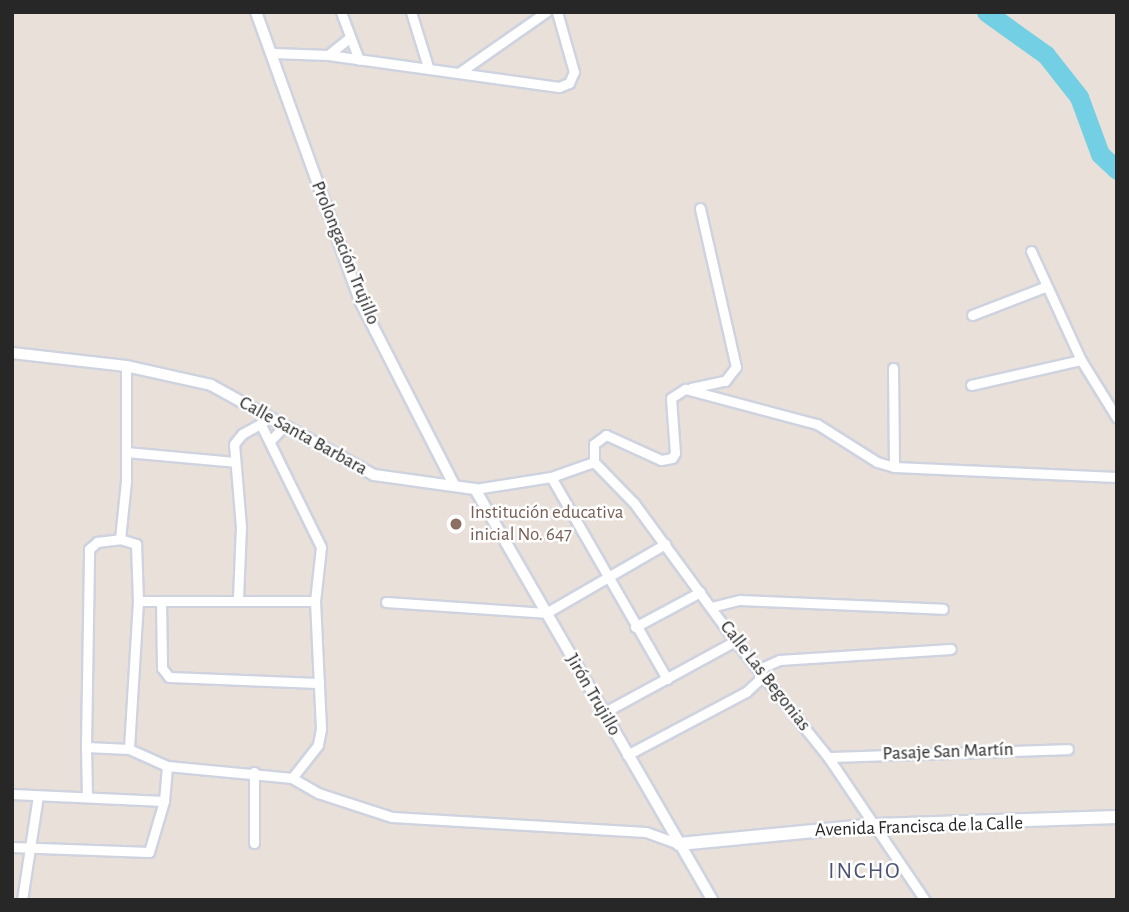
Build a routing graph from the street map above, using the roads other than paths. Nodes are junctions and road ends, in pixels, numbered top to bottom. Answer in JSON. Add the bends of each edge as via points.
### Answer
{"nodes":[{"id":1,"x":256,"y":12,"type":"edge"},
{"id":2,"x":341,"y":12,"type":"edge"},
{"id":3,"x":411,"y":12,"type":"edge"},
{"id":4,"x":546,"y":12,"type":"edge"},
{"id":5,"x":557,"y":12,"type":"edge"},
{"id":6,"x":350,"y":37,"type":"junction"},
{"id":7,"x":274,"y":53,"type":"junction"},
{"id":8,"x":328,"y":55,"type":"junction"},
{"id":9,"x":359,"y":60,"type":"junction"},
{"id":10,"x":428,"y":67,"type":"junction"},
{"id":11,"x":460,"y":72,"type":"junction"},
{"id":12,"x":700,"y":208,"type":"dead end"},
{"id":13,"x":1031,"y":251,"type":"dead end"},
{"id":14,"x":1047,"y":286,"type":"junction"},
{"id":15,"x":972,"y":315,"type":"dead end"},
{"id":16,"x":12,"y":353,"type":"edge"},
{"id":17,"x":1081,"y":360,"type":"junction"},
{"id":18,"x":126,"y":366,"type":"junction"},
{"id":19,"x":893,"y":368,"type":"dead end"},
{"id":20,"x":971,"y":385,"type":"dead end"},
{"id":21,"x":685,"y":389,"type":"junction"},
{"id":22,"x":1117,"y":418,"type":"edge"},
{"id":23,"x":264,"y":422,"type":"junction"},
{"id":24,"x":283,"y":427,"type":"junction"},
{"id":25,"x":271,"y":440,"type":"junction"},
{"id":26,"x":126,"y":452,"type":"junction"},
{"id":27,"x":235,"y":462,"type":"junction"},
{"id":28,"x":594,"y":462,"type":"junction"},
{"id":29,"x":894,"y":467,"type":"junction"},
{"id":30,"x":551,"y":477,"type":"junction"},
{"id":31,"x":1117,"y":477,"type":"edge"},
{"id":32,"x":454,"y":485,"type":"junction"},
{"id":33,"x":475,"y":489,"type":"junction"},
{"id":34,"x":120,"y":539,"type":"junction"},
{"id":35,"x":665,"y":544,"type":"junction"},
{"id":36,"x":607,"y":577,"type":"junction"},
{"id":37,"x":700,"y":592,"type":"junction"},
{"id":38,"x":238,"y":598,"type":"junction"},
{"id":39,"x":138,"y":601,"type":"junction"},
{"id":40,"x":160,"y":601,"type":"junction"},
{"id":41,"x":315,"y":601,"type":"junction"},
{"id":42,"x":386,"y":601,"type":"dead end"},
{"id":43,"x":710,"y":607,"type":"junction"},
{"id":44,"x":943,"y":609,"type":"dead end"},
{"id":45,"x":546,"y":613,"type":"junction"},
{"id":46,"x":635,"y":627,"type":"junction"},
{"id":47,"x":735,"y":641,"type":"junction"},
{"id":48,"x":951,"y":649,"type":"dead end"},
{"id":49,"x":760,"y":669,"type":"junction"},
{"id":50,"x":667,"y":680,"type":"junction"},
{"id":51,"x":318,"y":683,"type":"junction"},
{"id":52,"x":603,"y":713,"type":"junction"},
{"id":53,"x":86,"y":747,"type":"junction"},
{"id":54,"x":129,"y":749,"type":"junction"},
{"id":55,"x":1068,"y":749,"type":"dead end"},
{"id":56,"x":627,"y":755,"type":"junction"},
{"id":57,"x":828,"y":757,"type":"junction"},
{"id":58,"x":167,"y":766,"type":"junction"},
{"id":59,"x":254,"y":772,"type":"junction"},
{"id":60,"x":292,"y":778,"type":"junction"},
{"id":61,"x":12,"y":794,"type":"edge"},
{"id":62,"x":38,"y":796,"type":"junction"},
{"id":63,"x":88,"y":796,"type":"junction"},
{"id":64,"x":164,"y":801,"type":"junction"},
{"id":65,"x":1117,"y":817,"type":"edge"},
{"id":66,"x":876,"y":825,"type":"junction"},
{"id":67,"x":254,"y":844,"type":"dead end"},
{"id":68,"x":679,"y":844,"type":"junction"},
{"id":69,"x":12,"y":847,"type":"edge"},
{"id":70,"x":32,"y":848,"type":"junction"},
{"id":71,"x":12,"y":899,"type":"edge"},
{"id":72,"x":24,"y":900,"type":"edge"},
{"id":73,"x":712,"y":900,"type":"edge"},
{"id":74,"x":925,"y":900,"type":"edge"}],
"edges":[{"from":1,"to":7,"type":"street","name":"Prolongación Trujillo"},
{"from":2,"to":6,"type":"street"},
{"from":3,"to":10,"type":"street"},
{"from":4,"to":11,"type":"street"},
{"from":5,"to":11,"type":"street","via":[[573,69],[566,85]]},
{"from":6,"to":8,"type":"street"},
{"from":6,"to":9,"type":"street"},
{"from":7,"to":8,"type":"street"},
{"from":7,"to":32,"type":"street","name":"Prolongación Trujillo","via":[[360,301]]},
{"from":8,"to":9,"type":"street"},
{"from":9,"to":10,"type":"street"},
{"from":10,"to":11,"type":"street"},
{"from":12,"to":21,"type":"street","via":[[736,367],[725,381]]},
{"from":13,"to":14,"type":"street"},
{"from":14,"to":15,"type":"street"},
{"from":14,"to":17,"type":"street"},
{"from":16,"to":18,"type":"street","name":"Calle Santa Barbara"},
{"from":17,"to":20,"type":"street"},
{"from":17,"to":22,"type":"street"},
{"from":18,"to":23,"type":"street","name":"Calle Santa Barbara","via":[[211,386]]},
{"from":18,"to":26,"type":"street"},
{"from":19,"to":29,"type":"street"},
{"from":21,"to":28,"type":"street","via":[[671,398],[672,458],[661,460],[606,435],[594,444]]},
{"from":21,"to":29,"type":"street","via":[[817,424],[870,458]]},
{"from":23,"to":24,"type":"street","name":"Calle Santa Barbara"},
{"from":23,"to":25,"type":"street"},
{"from":23,"to":27,"type":"street","via":[[237,438]]},
{"from":24,"to":25,"type":"street"},
{"from":24,"to":32,"type":"street","name":"Calle Santa Barbara","via":[[374,475]]},
{"from":25,"to":41,"type":"street","via":[[318,536]]},
{"from":26,"to":27,"type":"street"},
{"from":26,"to":34,"type":"street"},
{"from":27,"to":38,"type":"street","via":[[241,527]]},
{"from":28,"to":30,"type":"street","name":"Calle Santa Barbara"},
{"from":28,"to":35,"type":"street","name":"Calle Las Begonias"},
{"from":29,"to":31,"type":"street"},
{"from":30,"to":33,"type":"street","name":"Calle Santa Barbara"},
{"from":30,"to":36,"type":"street"},
{"from":32,"to":33,"type":"street","name":"Calle Santa Barbara"},
{"from":33,"to":45,"type":"street","name":"Jirón Trujillo"},
{"from":34,"to":39,"type":"street","via":[[136,544]]},
{"from":34,"to":53,"type":"street","via":[[97,542],[89,549]]},
{"from":35,"to":36,"type":"street"},
{"from":35,"to":37,"type":"street","name":"Calle Las Begonias"},
{"from":36,"to":45,"type":"street"},
{"from":36,"to":46,"type":"street"},
{"from":37,"to":43,"type":"street","name":"Calle Las Begonias"},
{"from":37,"to":46,"type":"street"},
{"from":38,"to":40,"type":"street"},
{"from":38,"to":41,"type":"street"},
{"from":39,"to":40,"type":"street"},
{"from":39,"to":54,"type":"street"},
{"from":40,"to":51,"type":"street","via":[[162,668],[169,677]]},
{"from":41,"to":51,"type":"street"},
{"from":42,"to":45,"type":"street"},
{"from":43,"to":44,"type":"street","via":[[740,600]]},
{"from":43,"to":47,"type":"street","name":"Calle Las Begonias"},
{"from":45,"to":52,"type":"street","name":"Jirón Trujillo"},
{"from":46,"to":50,"type":"street"},
{"from":47,"to":49,"type":"street","name":"Calle Las Begonias"},
{"from":47,"to":50,"type":"street"},
{"from":48,"to":49,"type":"street","via":[[779,660]]},
{"from":49,"to":56,"type":"street","via":[[759,680],[746,692]]},
{"from":49,"to":57,"type":"street","name":"Calle Las Begonias"},
{"from":50,"to":52,"type":"street"},
{"from":51,"to":60,"type":"street","via":[[318,745]]},
{"from":52,"to":56,"type":"street","name":"Jirón Trujillo"},
{"from":53,"to":54,"type":"street"},
{"from":53,"to":63,"type":"street"},
{"from":54,"to":58,"type":"street"},
{"from":55,"to":57,"type":"street","name":"Pasaje San Martín"},
{"from":56,"to":68,"type":"street","name":"Jirón Trujillo"},
{"from":57,"to":66,"type":"street","name":"Calle Las Begonias"},
{"from":58,"to":59,"type":"street"},
{"from":58,"to":64,"type":"street"},
{"from":59,"to":60,"type":"street"},
{"from":59,"to":67,"type":"street"},
{"from":60,"to":68,"type":"street","via":[[318,793],[392,817],[646,832]]},
{"from":61,"to":62,"type":"street"},
{"from":62,"to":63,"type":"street"},
{"from":62,"to":70,"type":"street"},
{"from":63,"to":64,"type":"street"},
{"from":64,"to":70,"type":"street","via":[[149,852]]},
{"from":65,"to":66,"type":"main road","name":"Avenida Francisca de la Calle"},
{"from":66,"to":68,"type":"main road","name":"Avenida Francisca de la Calle"},
{"from":66,"to":74,"type":"street","name":"Calle Las Begonias"},
{"from":68,"to":73,"type":"street","name":"Jirón Trujillo"},
{"from":69,"to":70,"type":"street"},
{"from":70,"to":72,"type":"street"},
{"from":71,"to":72,"type":"street"}]}
